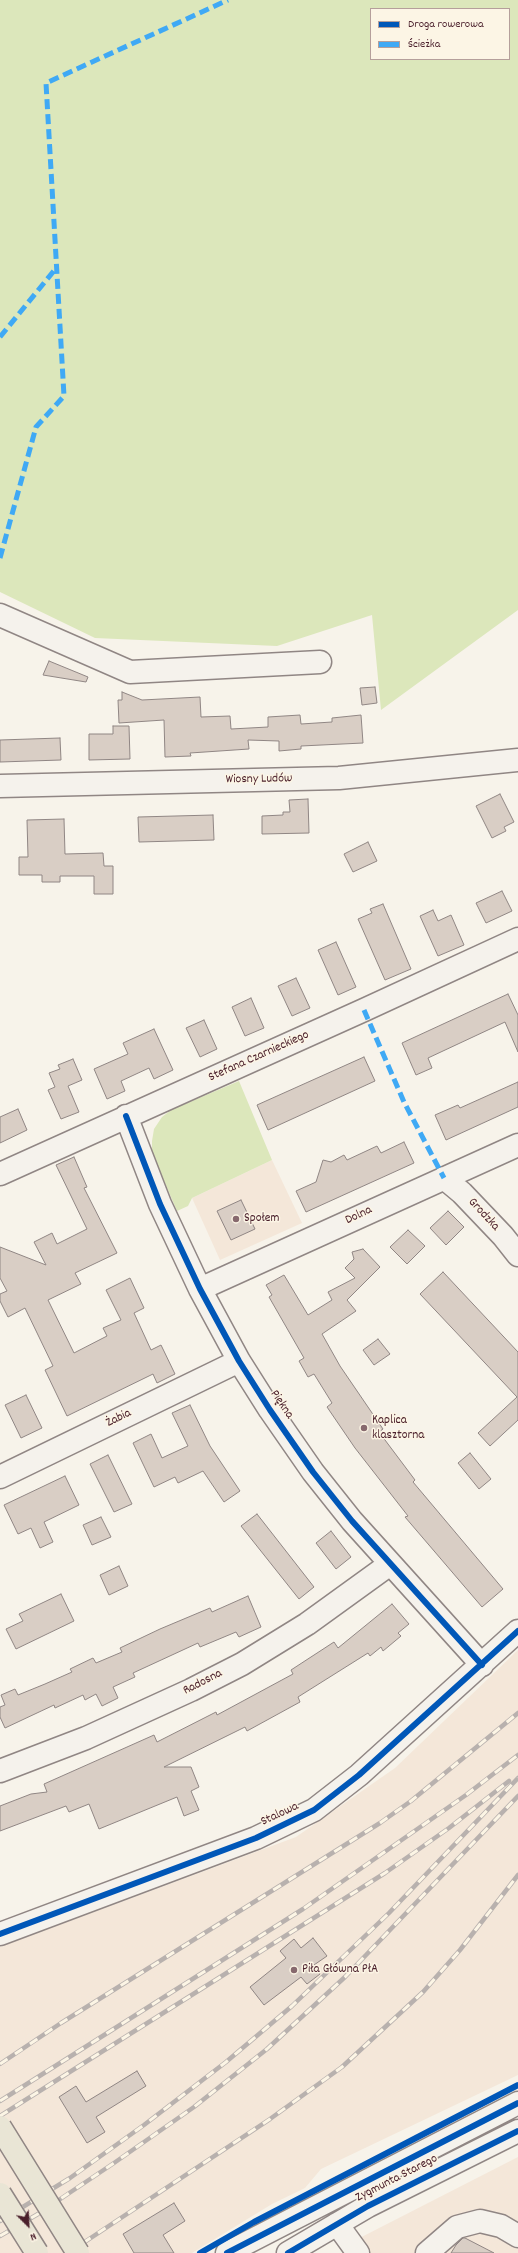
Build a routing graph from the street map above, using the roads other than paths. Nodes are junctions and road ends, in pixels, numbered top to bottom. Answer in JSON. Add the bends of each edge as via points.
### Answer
{"nodes":[{"id":1,"x":0,"y":615,"type":"edge"},
{"id":2,"x":320,"y":662,"type":"dead end"},
{"id":3,"x":518,"y":760,"type":"edge"},
{"id":4,"x":0,"y":786,"type":"edge"},
{"id":5,"x":518,"y":938,"type":"edge"},
{"id":6,"x":126,"y":1116,"type":"junction"},
{"id":7,"x":518,"y":1145,"type":"edge"},
{"id":8,"x":0,"y":1174,"type":"edge"},
{"id":9,"x":444,"y":1178,"type":"junction"},
{"id":10,"x":518,"y":1255,"type":"edge"},
{"id":11,"x":200,"y":1289,"type":"junction"},
{"id":12,"x":239,"y":1361,"type":"junction"},
{"id":13,"x":0,"y":1477,"type":"edge"},
{"id":14,"x":390,"y":1564,"type":"junction"},
{"id":15,"x":518,"y":1631,"type":"edge"},
{"id":16,"x":482,"y":1664,"type":"junction"},
{"id":17,"x":0,"y":1771,"type":"edge"},
{"id":18,"x":0,"y":1934,"type":"edge"},
{"id":19,"x":518,"y":2103,"type":"edge"},
{"id":20,"x":0,"y":2127,"type":"edge"},
{"id":21,"x":518,"y":2131,"type":"edge"},
{"id":22,"x":0,"y":2194,"type":"edge"},
{"id":23,"x":337,"y":2224,"type":"junction"},
{"id":24,"x":518,"y":2236,"type":"edge"},
{"id":25,"x":37,"y":2253,"type":"edge"},
{"id":26,"x":78,"y":2253,"type":"edge"},
{"id":27,"x":228,"y":2253,"type":"edge"},
{"id":28,"x":288,"y":2253,"type":"edge"},
{"id":29,"x":358,"y":2253,"type":"edge"},
{"id":30,"x":427,"y":2253,"type":"edge"}],
"edges":[{"from":1,"to":2,"type":"street","via":[[130,672]]},
{"from":3,"to":4,"type":"street","name":"Wiosny Ludów","via":[[339,778]]},
{"from":5,"to":6,"type":"street","name":"Stefana Czarnieckiego"},
{"from":6,"to":8,"type":"street","name":"Stefana Czarnieckiego"},
{"from":6,"to":11,"type":"street","name":"Piękna","via":[[160,1204]]},
{"from":7,"to":9,"type":"street","name":"Dolna"},
{"from":9,"to":10,"type":"street","name":"Grodzka","via":[[462,1193]]},
{"from":9,"to":11,"type":"street","name":"Dolna"},
{"from":11,"to":12,"type":"street","name":"Piękna"},
{"from":12,"to":13,"type":"street","name":"Żabia"},
{"from":12,"to":14,"type":"street","name":"Piękna","via":[[313,1472]]},
{"from":14,"to":16,"type":"street","name":"Piękna"},
{"from":14,"to":17,"type":"street","name":"Radosna","via":[[307,1624],[242,1664],[127,1719]]},
{"from":15,"to":16,"type":"street","name":"Stalowa"},
{"from":16,"to":18,"type":"street","name":"Stalowa","via":[[359,1775],[314,1810],[256,1838]]},
{"from":19,"to":27,"type":"street","name":"Zygmunta Starego"},
{"from":20,"to":26,"type":"main road","bridge":true},
{"from":21,"to":23,"type":"street","name":"Zygmunta Starego","via":[[375,2202]]},
{"from":22,"to":25,"type":"main road","bridge":true},
{"from":23,"to":28,"type":"street","name":"Zygmunta Starego"},
{"from":23,"to":29,"type":"street"},
{"from":24,"to":30,"type":"street","via":[[501,2226],[480,2221],[457,2227]]}]}
